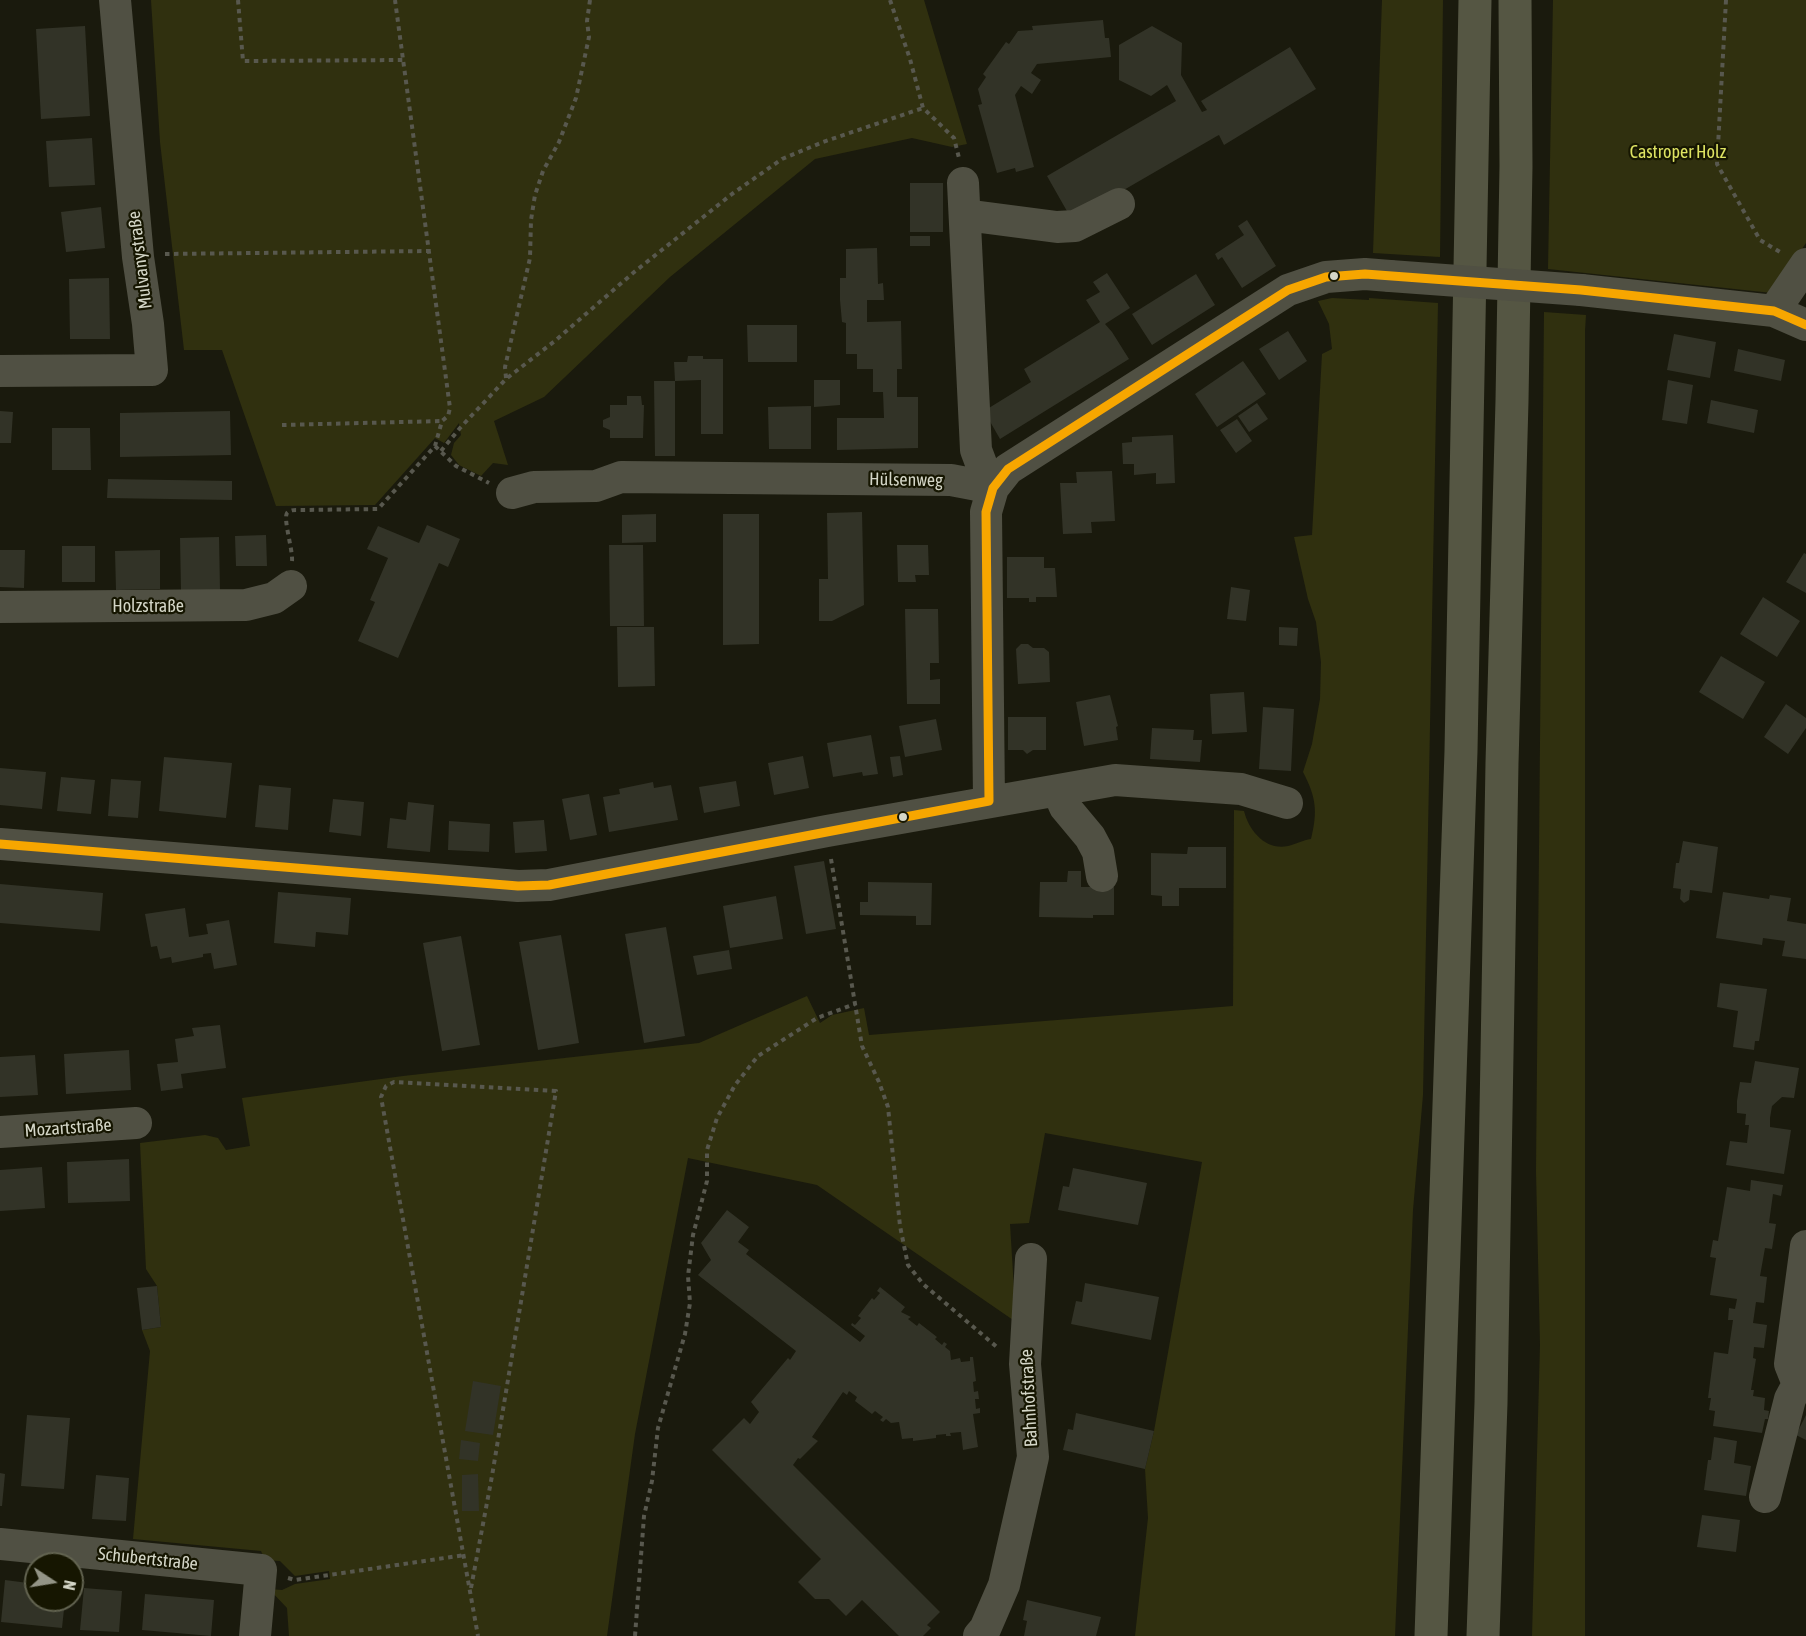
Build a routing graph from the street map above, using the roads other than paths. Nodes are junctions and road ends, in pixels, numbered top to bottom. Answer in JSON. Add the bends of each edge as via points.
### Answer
{"nodes":[{"id":1,"x":115,"y":0,"type":"edge"},
{"id":2,"x":1475,"y":0,"type":"edge"},
{"id":3,"x":1515,"y":0,"type":"edge"},
{"id":4,"x":963,"y":183,"type":"road end"},
{"id":5,"x":1119,"y":204,"type":"dead end"},
{"id":6,"x":965,"y":215,"type":"junction"},
{"id":7,"x":1805,"y":265,"type":"edge"},
{"id":8,"x":1774,"y":311,"type":"junction"},
{"id":9,"x":1806,"y":325,"type":"edge"},
{"id":10,"x":0,"y":371,"type":"edge"},
{"id":11,"x":993,"y":488,"type":"junction"},
{"id":12,"x":512,"y":493,"type":"road end"},
{"id":13,"x":291,"y":586,"type":"road end"},
{"id":14,"x":0,"y":607,"type":"edge"},
{"id":15,"x":1058,"y":791,"type":"junction"},
{"id":16,"x":989,"y":801,"type":"junction"},
{"id":17,"x":1287,"y":802,"type":"dead end"},
{"id":18,"x":0,"y":844,"type":"edge"},
{"id":19,"x":1102,"y":876,"type":"dead end"},
{"id":20,"x":136,"y":1124,"type":"dead end"},
{"id":21,"x":0,"y":1132,"type":"edge"},
{"id":22,"x":1806,"y":1246,"type":"edge"},
{"id":23,"x":1031,"y":1259,"type":"dead end"},
{"id":24,"x":1802,"y":1385,"type":"edge"},
{"id":25,"x":1765,"y":1497,"type":"dead end"},
{"id":26,"x":0,"y":1544,"type":"edge"},
{"id":27,"x":255,"y":1636,"type":"edge"},
{"id":28,"x":979,"y":1636,"type":"edge"},
{"id":29,"x":1431,"y":1636,"type":"edge"},
{"id":30,"x":1482,"y":1636,"type":"edge"}],
"edges":[{"from":1,"to":10,"type":"street","name":"Mulvanystraße","via":[[152,370]]},
{"from":2,"to":29,"type":"highway","via":[[1461,751]]},
{"from":3,"to":30,"type":"highway","via":[[1516,166],[1491,1403]]},
{"from":4,"to":6,"type":"street"},
{"from":5,"to":6,"type":"street","via":[[1075,226]]},
{"from":6,"to":11,"type":"street","via":[[976,450]]},
{"from":7,"to":8,"type":"street"},
{"from":8,"to":9,"type":"street"},
{"from":8,"to":11,"type":"street","bridge":true,"via":[[1581,290],[1365,274],[1326,277],[1288,290],[1008,469]]},
{"from":11,"to":12,"type":"street","name":"Hülsenweg","via":[[951,480],[621,477],[596,486],[534,487]]},
{"from":11,"to":16,"type":"street","via":[[986,512]]},
{"from":13,"to":14,"type":"street","name":"Holzstraße","via":[[274,598],[246,605]]},
{"from":15,"to":16,"type":"street"},
{"from":15,"to":17,"type":"street","via":[[1115,780],[1240,789]]},
{"from":15,"to":19,"type":"street","via":[[1098,852]]},
{"from":16,"to":18,"type":"street","via":[[528,886]]},
{"from":20,"to":21,"type":"street","name":"Mozartstraße"},
{"from":22,"to":24,"type":"street","via":[[1790,1364]]},
{"from":23,"to":28,"type":"street","name":"Bahnhofstraße","via":[[1025,1364],[1033,1457],[1004,1585]]},
{"from":24,"to":25,"type":"street","via":[[1790,1399]]},
{"from":26,"to":27,"type":"street","name":"Schubertstraße","via":[[261,1570]]}]}
